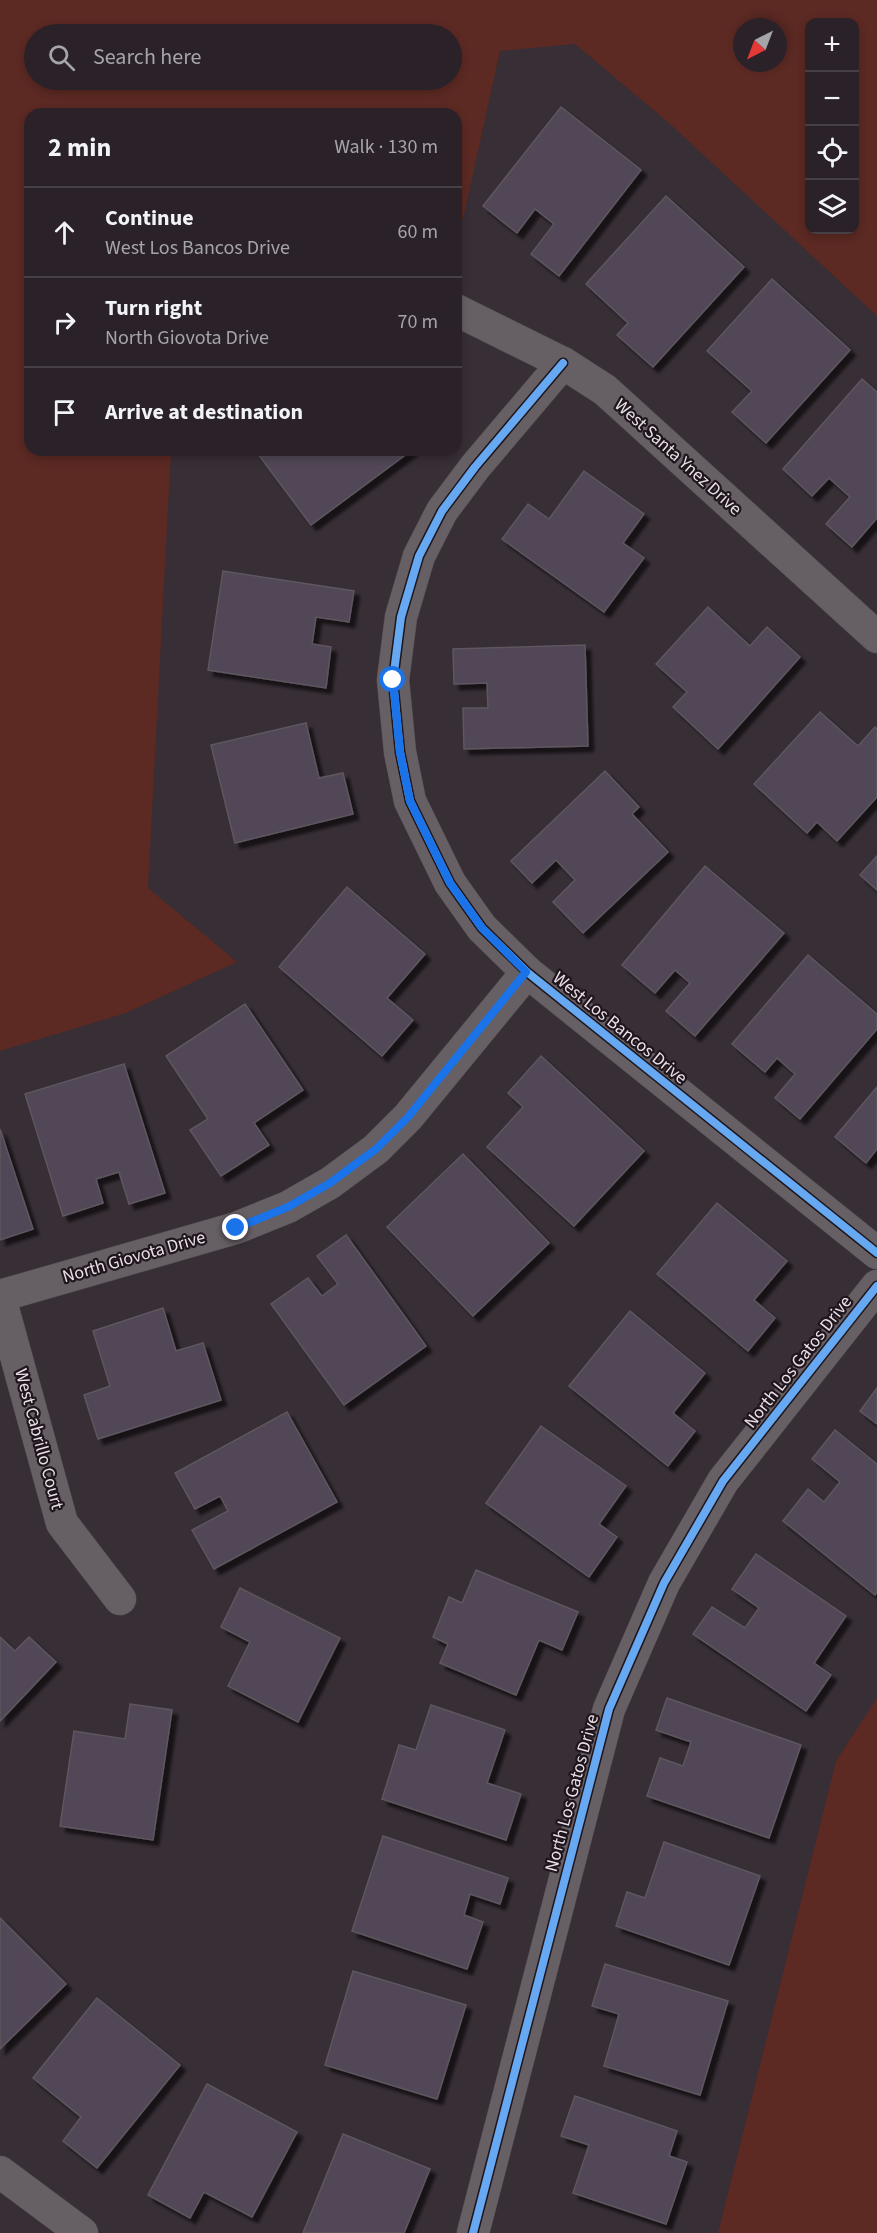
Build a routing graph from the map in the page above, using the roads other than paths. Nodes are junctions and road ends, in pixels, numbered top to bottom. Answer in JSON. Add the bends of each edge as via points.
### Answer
{"nodes":[{"id":1,"x":462,"y":313,"type":"edge"},
{"id":2,"x":563,"y":363,"type":"junction"},
{"id":3,"x":877,"y":637,"type":"edge"},
{"id":4,"x":526,"y":972,"type":"junction"},
{"id":5,"x":877,"y":1253,"type":"edge"},
{"id":6,"x":877,"y":1286,"type":"edge"},
{"id":7,"x":0,"y":1297,"type":"edge"},
{"id":8,"x":120,"y":1599,"type":"dead end"},
{"id":9,"x":0,"y":2172,"type":"edge"},
{"id":10,"x":82,"y":2233,"type":"edge"},
{"id":11,"x":472,"y":2233,"type":"edge"}],
"edges":[{"from":1,"to":2,"type":"street","name":"West Santa Ynez Drive"},
{"from":2,"to":3,"type":"street","name":"West Santa Ynez Drive","via":[[605,390]]},
{"from":2,"to":4,"type":"street","name":"West Los Bancos Drive","via":[[442,512],[419,556],[401,617],[393,680],[400,752],[410,801],[450,883],[482,928]]},
{"from":4,"to":5,"type":"street","name":"West Los Bancos Drive"},
{"from":4,"to":7,"type":"street","name":"North Giovota Drive","via":[[408,1117],[376,1149],[330,1183],[288,1207],[236,1228]]},
{"from":6,"to":11,"type":"street","name":"North Los Gatos Drive","via":[[723,1481],[664,1583],[609,1709]]},
{"from":7,"to":8,"type":"street","name":"West Cabrillo Court","via":[[62,1522]]},
{"from":9,"to":10,"type":"street"}]}
